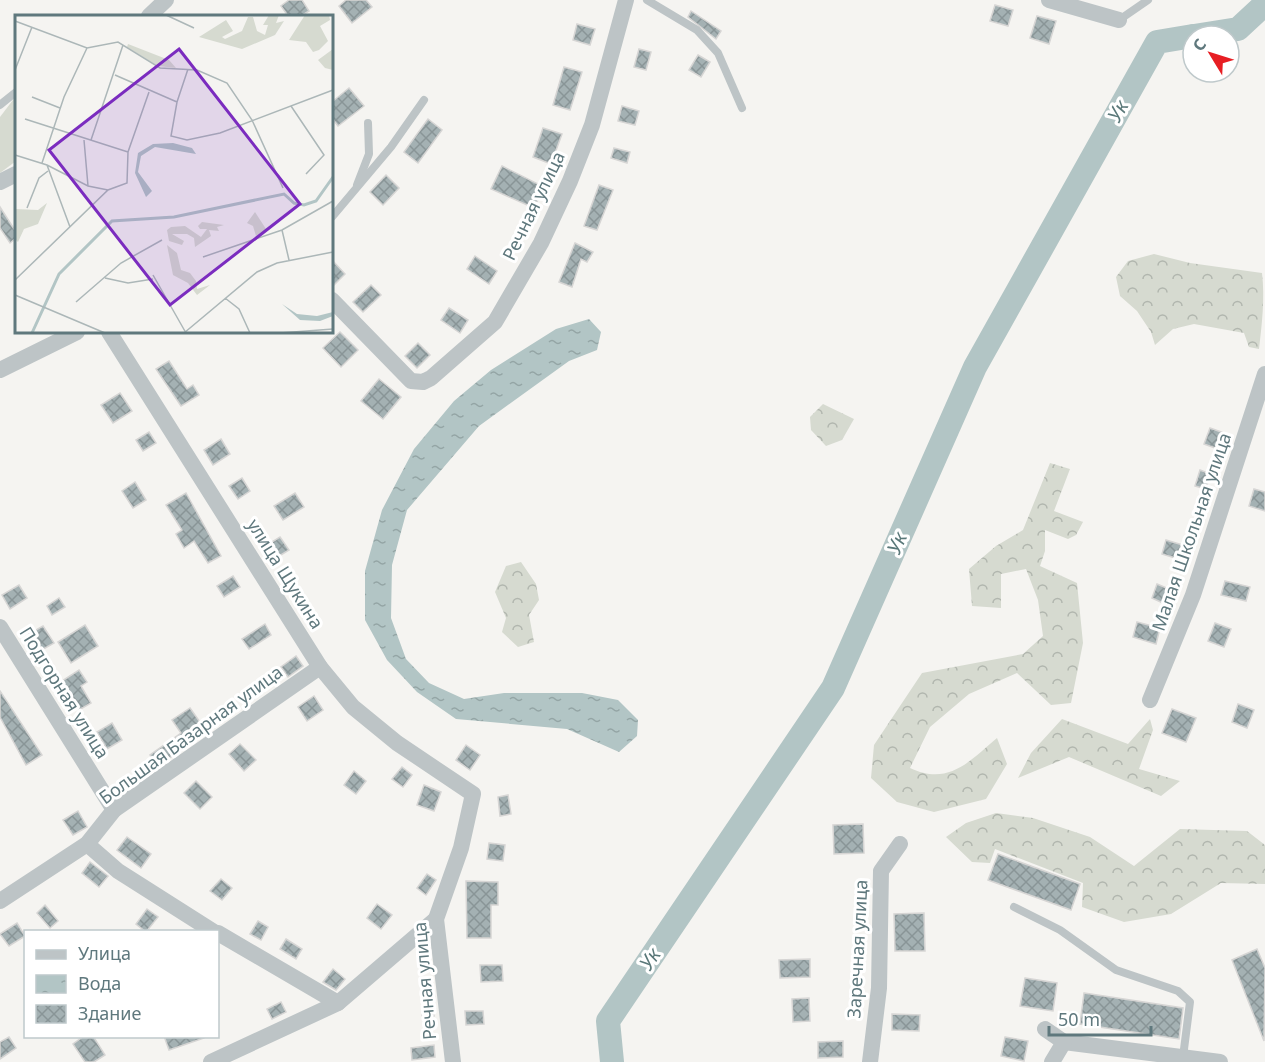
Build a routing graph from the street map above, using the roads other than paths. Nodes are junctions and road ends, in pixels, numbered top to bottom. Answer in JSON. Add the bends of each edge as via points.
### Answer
{"nodes":[{"id":1,"x":166,"y":0,"type":"edge"},
{"id":2,"x":626,"y":0,"type":"edge"},
{"id":3,"x":647,"y":0,"type":"edge"},
{"id":4,"x":1049,"y":0,"type":"edge"},
{"id":5,"x":1148,"y":0,"type":"edge"},
{"id":6,"x":150,"y":15,"type":"edge"},
{"id":7,"x":1119,"y":20,"type":"joint"},
{"id":8,"x":15,"y":93,"type":"edge"},
{"id":9,"x":424,"y":100,"type":"dead end"},
{"id":10,"x":0,"y":105,"type":"edge"},
{"id":11,"x":742,"y":108,"type":"dead end"},
{"id":12,"x":368,"y":123,"type":"dead end"},
{"id":13,"x":15,"y":174,"type":"edge"},
{"id":14,"x":0,"y":182,"type":"edge"},
{"id":15,"x":353,"y":194,"type":"junction"},
{"id":16,"x":333,"y":216,"type":"edge"},
{"id":17,"x":333,"y":301,"type":"edge"},
{"id":18,"x":76,"y":333,"type":"edge"},
{"id":19,"x":110,"y":333,"type":"edge"},
{"id":20,"x":0,"y":370,"type":"edge"},
{"id":21,"x":1265,"y":375,"type":"edge"},
{"id":22,"x":0,"y":627,"type":"edge"},
{"id":23,"x":320,"y":667,"type":"junction"},
{"id":24,"x":1150,"y":700,"type":"dead end"},
{"id":25,"x":473,"y":794,"type":"joint"},
{"id":26,"x":114,"y":810,"type":"junction"},
{"id":27,"x":87,"y":844,"type":"junction"},
{"id":28,"x":900,"y":844,"type":"dead end"},
{"id":29,"x":0,"y":901,"type":"edge"},
{"id":30,"x":1014,"y":907,"type":"dead end"},
{"id":31,"x":436,"y":919,"type":"junction"},
{"id":32,"x":213,"y":930,"type":"edge"},
{"id":33,"x":219,"y":934,"type":"edge"},
{"id":34,"x":338,"y":1004,"type":"junction"},
{"id":35,"x":1046,"y":1029,"type":"dead end"},
{"id":36,"x":1064,"y":1042,"type":"junction"},
{"id":37,"x":1183,"y":1057,"type":"junction"},
{"id":38,"x":211,"y":1062,"type":"edge"},
{"id":39,"x":453,"y":1062,"type":"edge"},
{"id":40,"x":870,"y":1062,"type":"edge"},
{"id":41,"x":1052,"y":1062,"type":"edge"},
{"id":42,"x":1220,"y":1062,"type":"edge"}],
"edges":[{"from":1,"to":6,"type":"street"},
{"from":2,"to":17,"type":"street","name":"Речная улица","via":[[592,125],[570,181],[541,243],[495,322],[431,378],[411,381]]},
{"from":3,"to":11,"type":"lane","via":[[697,30],[718,53]]},
{"from":4,"to":7,"type":"street"},
{"from":5,"to":7,"type":"lane"},
{"from":8,"to":10,"type":"lane"},
{"from":9,"to":15,"type":"lane"},
{"from":12,"to":15,"type":"lane","via":[[369,154]]},
{"from":13,"to":14,"type":"street"},
{"from":15,"to":16,"type":"lane"},
{"from":18,"to":20,"type":"street"},
{"from":19,"to":23,"type":"street","name":"улица Щукина"},
{"from":21,"to":24,"type":"street","name":"Малая Школьная улица","via":[[1193,595]]},
{"from":22,"to":26,"type":"street","name":"Подгорная улица"},
{"from":23,"to":25,"type":"street","name":"улица Щукина","via":[[353,707],[397,743]]},
{"from":23,"to":26,"type":"street","name":"Большая Базарная улица"},
{"from":25,"to":31,"type":"street","name":"Речная улица","via":[[461,848]]},
{"from":26,"to":27,"type":"street","name":"Большая Базарная улица"},
{"from":27,"to":29,"type":"street","name":"Большая Базарная улица"},
{"from":27,"to":32,"type":"street","via":[[118,871]]},
{"from":28,"to":40,"type":"street","name":"Заречная улица","via":[[881,871],[879,988]]},
{"from":30,"to":37,"type":"lane","via":[[1060,930],[1116,970],[1178,991],[1190,1002]]},
{"from":31,"to":34,"type":"street"},
{"from":31,"to":39,"type":"street","name":"Речная улица"},
{"from":33,"to":34,"type":"street"},
{"from":34,"to":38,"type":"street"},
{"from":35,"to":36,"type":"street"},
{"from":36,"to":37,"type":"street"},
{"from":36,"to":41,"type":"street"},
{"from":37,"to":42,"type":"street"}]}
